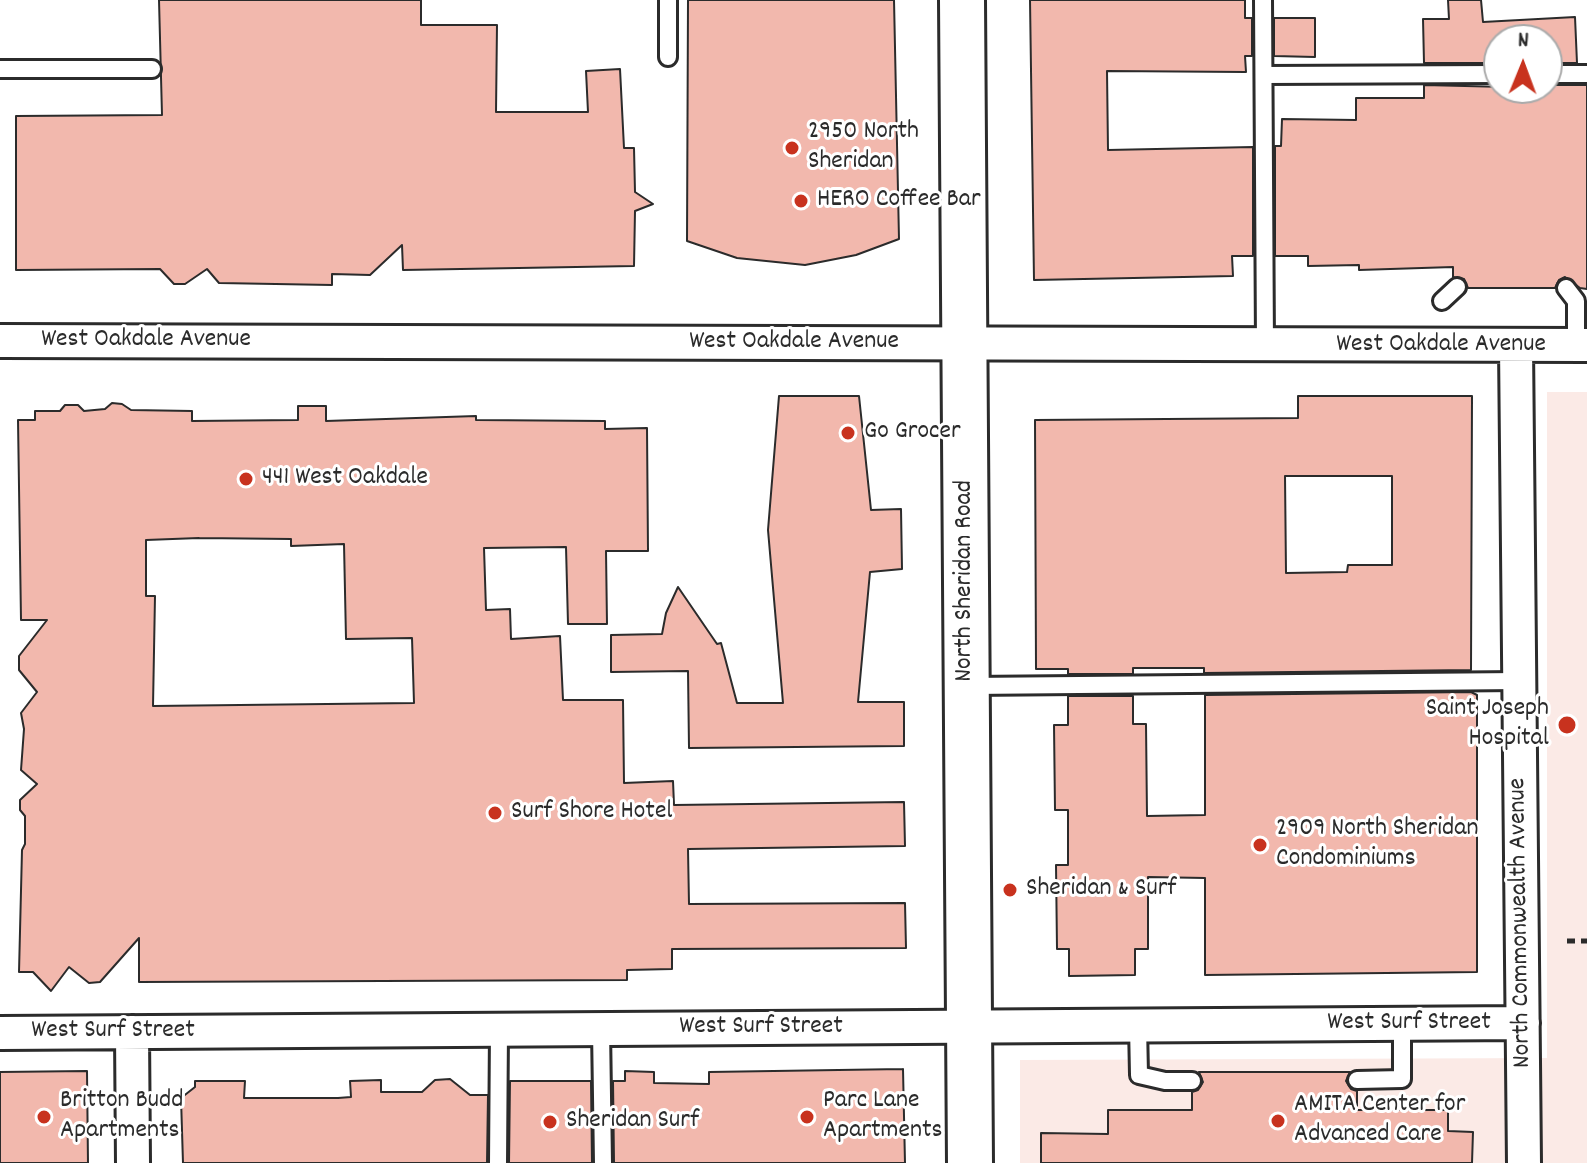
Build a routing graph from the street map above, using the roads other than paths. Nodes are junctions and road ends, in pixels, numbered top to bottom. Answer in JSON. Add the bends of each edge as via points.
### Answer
{"nodes":[{"id":1,"x":668,"y":0,"type":"edge"},
{"id":2,"x":962,"y":0,"type":"edge"},
{"id":3,"x":1263,"y":0,"type":"edge"},
{"id":4,"x":668,"y":57,"type":"dead end"},
{"id":5,"x":0,"y":69,"type":"edge"},
{"id":6,"x":152,"y":69,"type":"dead end"},
{"id":7,"x":1483,"y":74,"type":"edge"},
{"id":8,"x":1563,"y":74,"type":"edge"},
{"id":9,"x":1587,"y":74,"type":"edge"},
{"id":10,"x":1264,"y":75,"type":"junction"},
{"id":11,"x":1457,"y":287,"type":"dead end"},
{"id":12,"x":1566,"y":288,"type":"dead end"},
{"id":13,"x":1442,"y":301,"type":"dead end"},
{"id":14,"x":0,"y":341,"type":"edge"},
{"id":15,"x":965,"y":344,"type":"junction"},
{"id":16,"x":1265,"y":345,"type":"junction"},
{"id":17,"x":1516,"y":346,"type":"junction"},
{"id":18,"x":1581,"y":346,"type":"edge"},
{"id":19,"x":1519,"y":681,"type":"junction"},
{"id":20,"x":967,"y":686,"type":"junction"},
{"id":21,"x":1523,"y":1023,"type":"junction"},
{"id":22,"x":1402,"y":1024,"type":"junction"},
{"id":23,"x":1138,"y":1025,"type":"junction"},
{"id":24,"x":969,"y":1027,"type":"junction"},
{"id":25,"x":601,"y":1029,"type":"junction"},
{"id":26,"x":499,"y":1030,"type":"junction"},
{"id":27,"x":132,"y":1032,"type":"junction"},
{"id":28,"x":0,"y":1033,"type":"edge"},
{"id":29,"x":1357,"y":1080,"type":"dead end"},
{"id":30,"x":1192,"y":1081,"type":"dead end"},
{"id":31,"x":133,"y":1163,"type":"edge"},
{"id":32,"x":498,"y":1163,"type":"edge"},
{"id":33,"x":603,"y":1163,"type":"edge"},
{"id":34,"x":970,"y":1163,"type":"edge"},
{"id":35,"x":1524,"y":1163,"type":"edge"}],
"edges":[{"from":1,"to":4,"type":"lane"},
{"from":2,"to":15,"type":"main road","name":"North Sheridan Road"},
{"from":3,"to":10,"type":"lane"},
{"from":5,"to":6,"type":"lane"},
{"from":7,"to":10,"type":"lane"},
{"from":8,"to":9,"type":"lane"},
{"from":10,"to":16,"type":"lane"},
{"from":11,"to":13,"type":"lane"},
{"from":12,"to":18,"type":"lane","via":[[1576,301]]},
{"from":14,"to":15,"type":"street","name":"West Oakdale Avenue"},
{"from":15,"to":16,"type":"street","name":"West Oakdale Avenue"},
{"from":15,"to":20,"type":"main road","name":"North Sheridan Road"},
{"from":16,"to":17,"type":"street","name":"West Oakdale Avenue"},
{"from":17,"to":18,"type":"street","name":"West Oakdale Avenue"},
{"from":17,"to":19,"type":"street","name":"North Commonwealth Avenue"},
{"from":19,"to":20,"type":"lane"},
{"from":19,"to":21,"type":"street","name":"North Commonwealth Avenue"},
{"from":20,"to":24,"type":"main road","name":"North Sheridan Road"},
{"from":21,"to":22,"type":"street","name":"West Surf Street"},
{"from":21,"to":35,"type":"street","name":"North Commonwealth Avenue"},
{"from":22,"to":23,"type":"street","name":"West Surf Street"},
{"from":22,"to":29,"type":"lane","via":[[1402,1079]]},
{"from":23,"to":24,"type":"street","name":"West Surf Street"},
{"from":23,"to":30,"type":"lane","via":[[1139,1075]]},
{"from":24,"to":25,"type":"street","name":"West Surf Street"},
{"from":24,"to":34,"type":"main road","name":"North Sheridan Road"},
{"from":25,"to":26,"type":"street","name":"West Surf Street"},
{"from":25,"to":33,"type":"lane"},
{"from":26,"to":27,"type":"street","name":"West Surf Street"},
{"from":26,"to":32,"type":"lane"},
{"from":27,"to":28,"type":"street","name":"West Surf Street"},
{"from":27,"to":31,"type":"street"}]}
